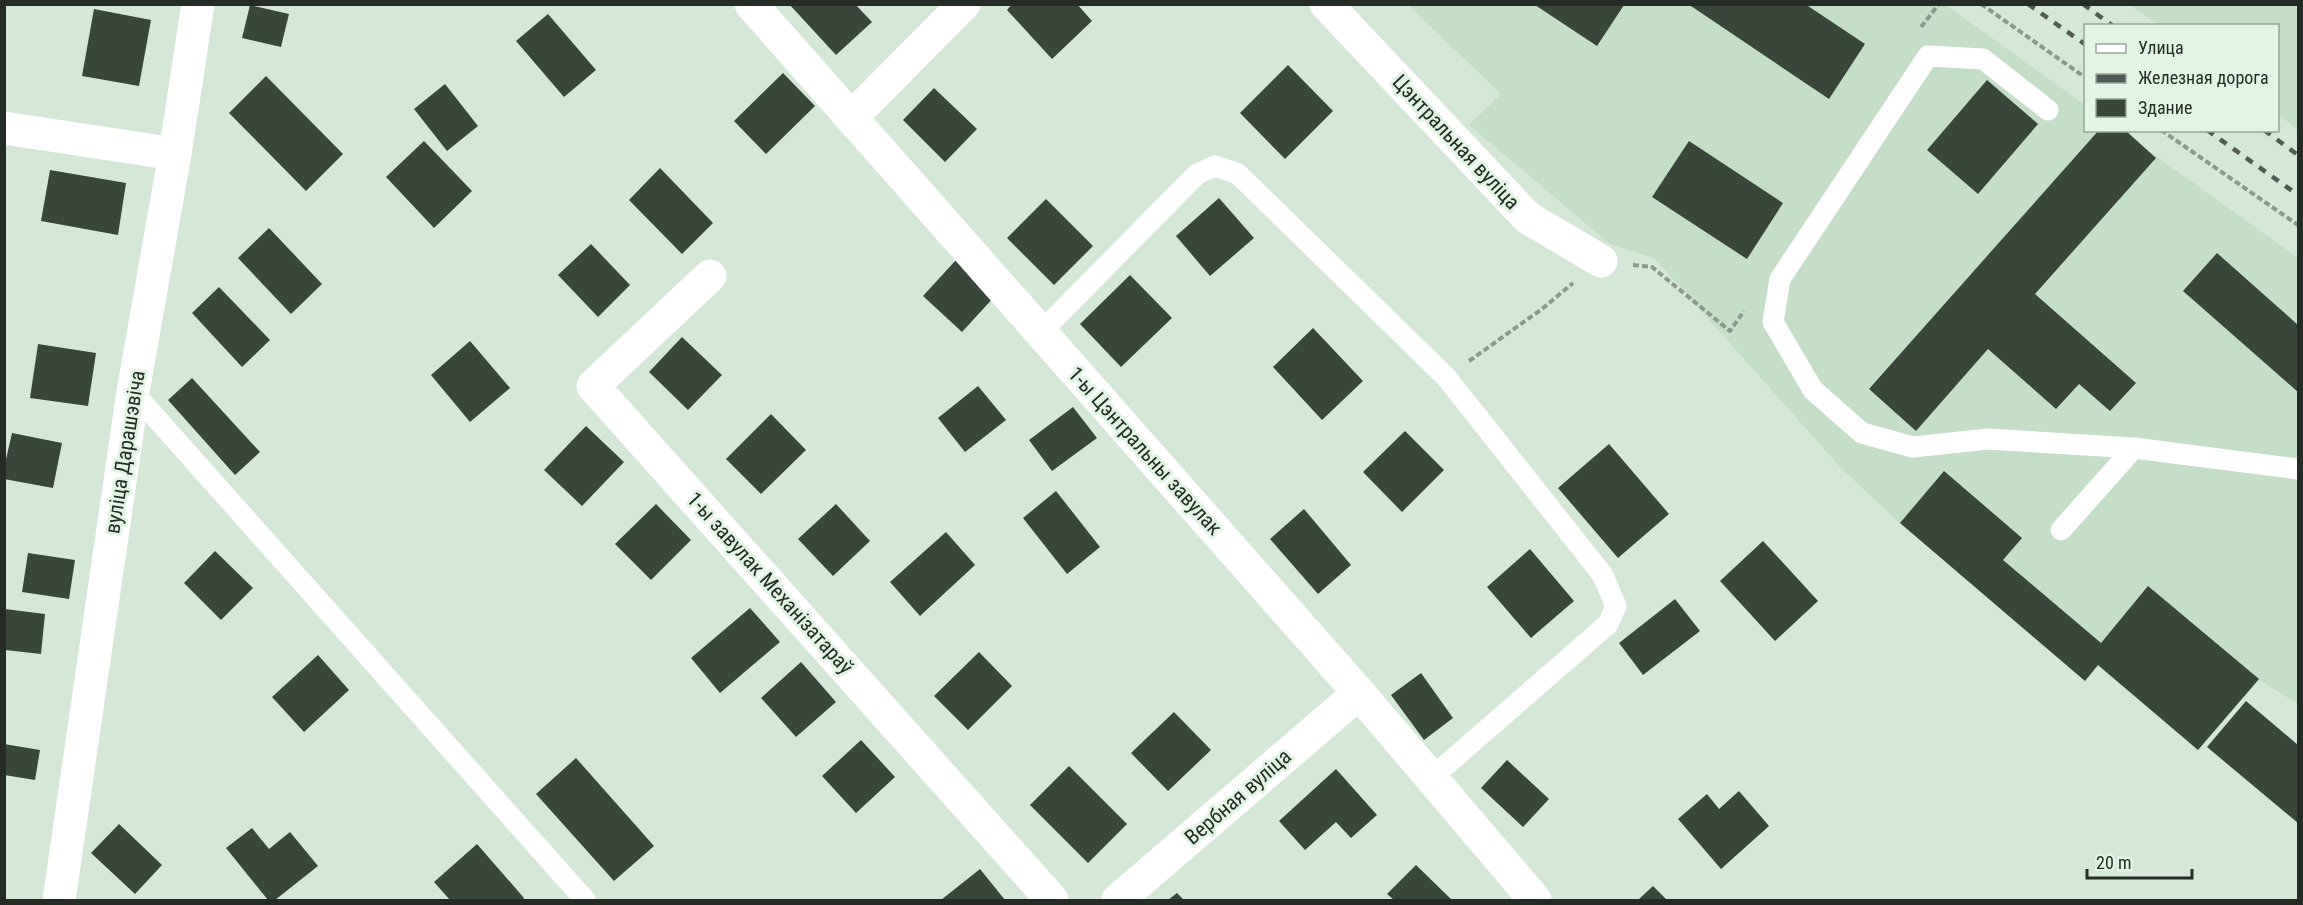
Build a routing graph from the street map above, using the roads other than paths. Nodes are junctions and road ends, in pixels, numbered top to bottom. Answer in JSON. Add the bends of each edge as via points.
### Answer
{"nodes":[{"id":1,"x":198,"y":4,"type":"edge"},
{"id":2,"x":751,"y":4,"type":"edge"},
{"id":3,"x":964,"y":4,"type":"edge"},
{"id":4,"x":1326,"y":4,"type":"edge"},
{"id":5,"x":2048,"y":110,"type":"dead end"},
{"id":6,"x":851,"y":118,"type":"junction"},
{"id":7,"x":4,"y":128,"type":"edge"},
{"id":8,"x":175,"y":154,"type":"junction"},
{"id":9,"x":1601,"y":261,"type":"road end"},
{"id":10,"x":710,"y":276,"type":"dead end"},
{"id":11,"x":1040,"y":333,"type":"junction"},
{"id":12,"x":133,"y":392,"type":"junction"},
{"id":13,"x":2134,"y":448,"type":"junction"},
{"id":14,"x":2298,"y":469,"type":"edge"},
{"id":15,"x":2061,"y":530,"type":"dead end"},
{"id":16,"x":1359,"y":693,"type":"junction"},
{"id":17,"x":1430,"y":779,"type":"junction"},
{"id":18,"x":59,"y":900,"type":"edge"},
{"id":19,"x":585,"y":900,"type":"edge"},
{"id":20,"x":1052,"y":900,"type":"edge"},
{"id":21,"x":1118,"y":900,"type":"edge"},
{"id":22,"x":1535,"y":900,"type":"edge"}],
"edges":[{"from":1,"to":8,"type":"street","name":"вуліца Дарашэвіча"},
{"from":2,"to":6,"type":"street","name":"1-ы Цэнтральны завулак"},
{"from":3,"to":6,"type":"street"},
{"from":4,"to":9,"type":"street","name":"Цэнтральная вуліца","via":[[1528,218]]},
{"from":5,"to":13,"type":"lane","via":[[1983,59],[1928,56],[1780,279],[1773,322],[1813,390],[1862,433],[1913,447],[1988,439]]},
{"from":6,"to":11,"type":"street","name":"1-ы Цэнтральны завулак"},
{"from":7,"to":8,"type":"street"},
{"from":8,"to":12,"type":"street","name":"вуліца Дарашэвіча"},
{"from":10,"to":20,"type":"street","name":"1-ы завулак Механізатараў","via":[[593,386]]},
{"from":11,"to":16,"type":"street","name":"1-ы Цэнтральны завулак"},
{"from":11,"to":17,"type":"lane","via":[[1197,174],[1215,166],[1238,174],[1446,377],[1602,574],[1616,606],[1608,624]]},
{"from":12,"to":18,"type":"street","name":"вуліца Дарашэвіча"},
{"from":12,"to":19,"type":"lane"},
{"from":13,"to":14,"type":"lane"},
{"from":13,"to":15,"type":"lane"},
{"from":16,"to":17,"type":"street","name":"1-ы Цэнтральны завулак"},
{"from":16,"to":21,"type":"street","name":"Вербная вуліца"},
{"from":17,"to":22,"type":"street","name":"1-ы Цэнтральны завулак"}]}
